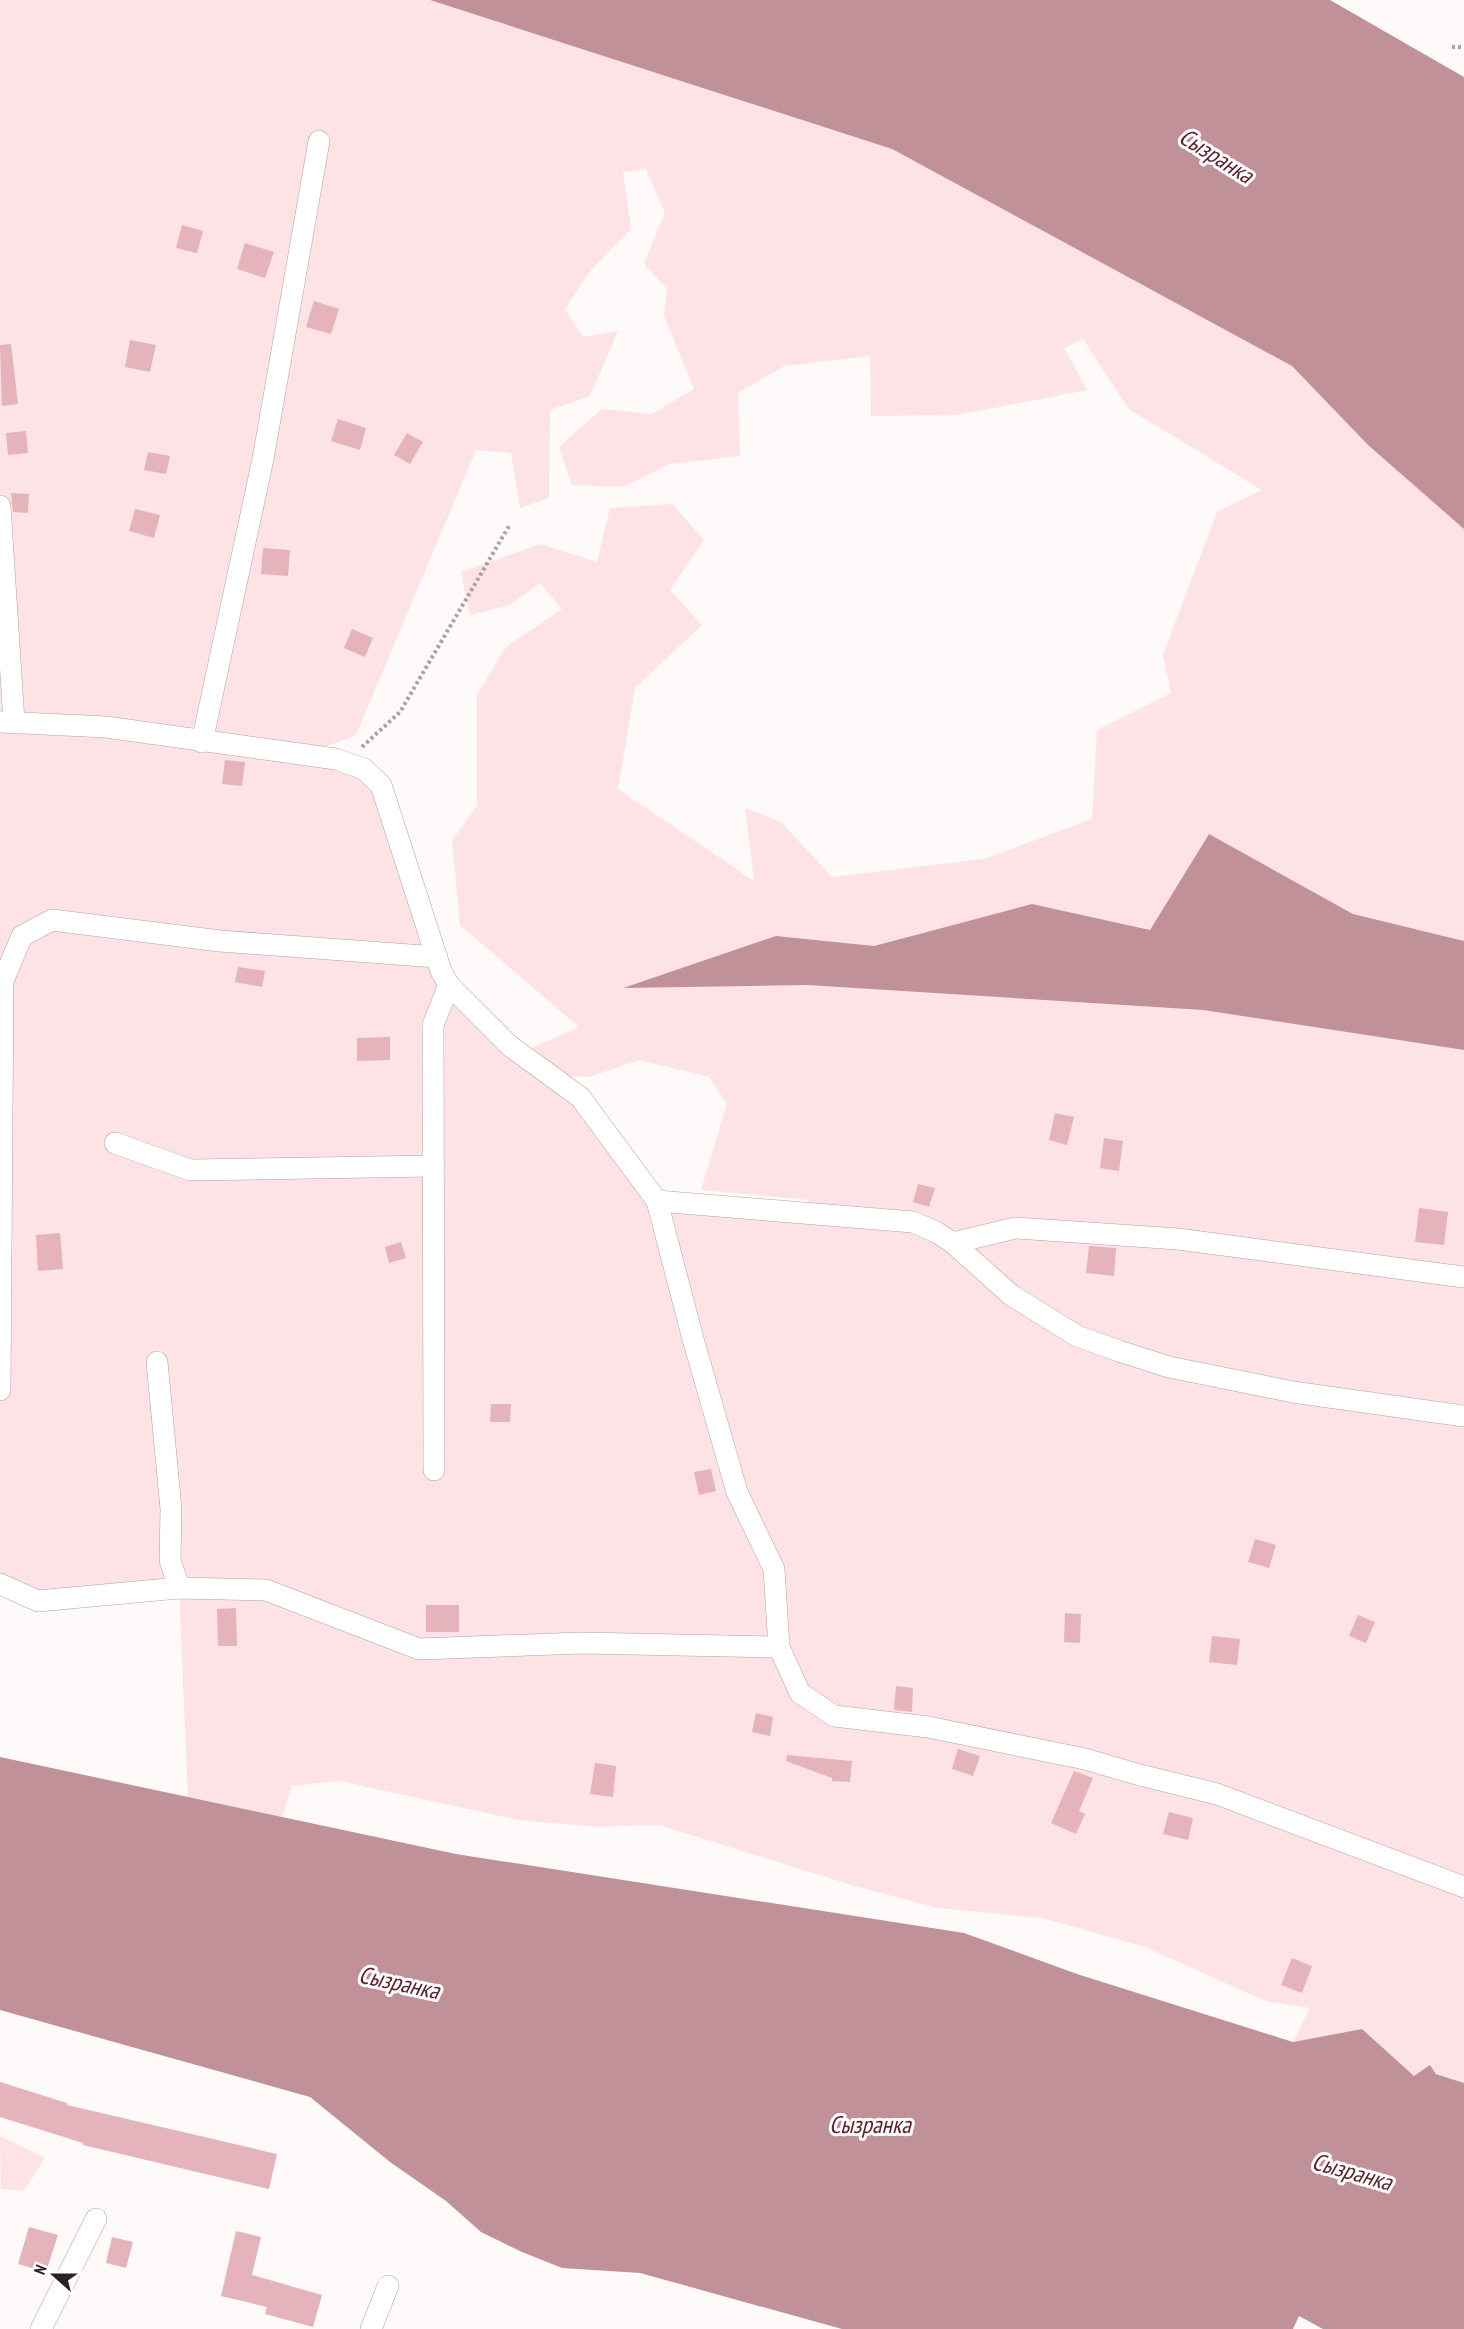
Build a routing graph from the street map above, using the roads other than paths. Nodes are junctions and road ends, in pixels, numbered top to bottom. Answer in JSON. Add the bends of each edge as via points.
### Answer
{"nodes":[{"id":1,"x":319,"y":141,"type":"dead end"},
{"id":2,"x":0,"y":506,"type":"edge"},
{"id":3,"x":7,"y":722,"type":"edge"},
{"id":4,"x":202,"y":741,"type":"junction"},
{"id":5,"x":437,"y":957,"type":"junction"},
{"id":6,"x":449,"y":985,"type":"junction"},
{"id":7,"x":116,"y":1143,"type":"dead end"},
{"id":8,"x":433,"y":1166,"type":"junction"},
{"id":9,"x":657,"y":1201,"type":"junction"},
{"id":10,"x":1,"y":1207,"type":"edge"},
{"id":11,"x":953,"y":1243,"type":"junction"},
{"id":12,"x":1464,"y":1277,"type":"edge"},
{"id":13,"x":157,"y":1362,"type":"dead end"},
{"id":14,"x":0,"y":1390,"type":"edge"},
{"id":15,"x":1464,"y":1416,"type":"edge"},
{"id":16,"x":434,"y":1470,"type":"dead end"},
{"id":17,"x":0,"y":1584,"type":"edge"},
{"id":18,"x":179,"y":1588,"type":"junction"},
{"id":19,"x":779,"y":1647,"type":"junction"},
{"id":20,"x":1464,"y":1887,"type":"edge"},
{"id":21,"x":96,"y":2218,"type":"dead end"},
{"id":22,"x":388,"y":2286,"type":"dead end"},
{"id":23,"x":41,"y":2329,"type":"edge"},
{"id":24,"x":371,"y":2329,"type":"edge"}],
"edges":[{"from":1,"to":4,"type":"street","via":[[263,459]]},
{"from":2,"to":3,"type":"street"},
{"from":3,"to":4,"type":"street","via":[[106,727]]},
{"from":4,"to":5,"type":"street","via":[[336,759],[364,769],[381,785]]},
{"from":5,"to":6,"type":"street"},
{"from":5,"to":10,"type":"street","via":[[219,941],[52,920],[22,936],[3,981]]},
{"from":6,"to":8,"type":"street","via":[[433,1025]]},
{"from":6,"to":9,"type":"street","via":[[510,1046],[580,1097]]},
{"from":7,"to":8,"type":"street","via":[[190,1170]]},
{"from":8,"to":16,"type":"street"},
{"from":9,"to":11,"type":"street","via":[[913,1222]]},
{"from":9,"to":19,"type":"street","via":[[737,1492],[774,1569]]},
{"from":10,"to":14,"type":"street"},
{"from":11,"to":12,"type":"street","via":[[1015,1228],[1178,1239]]},
{"from":11,"to":15,"type":"street","via":[[1011,1294],[1077,1336],[1119,1352],[1169,1367],[1293,1392]]},
{"from":13,"to":18,"type":"street","via":[[171,1509],[170,1560]]},
{"from":17,"to":18,"type":"street","via":[[38,1601]]},
{"from":18,"to":19,"type":"street","via":[[266,1590],[419,1649],[581,1643]]},
{"from":19,"to":20,"type":"street","via":[[800,1693],[834,1716],[928,1727],[1062,1754],[1217,1794]]},
{"from":21,"to":23,"type":"street"},
{"from":22,"to":24,"type":"street"}]}
